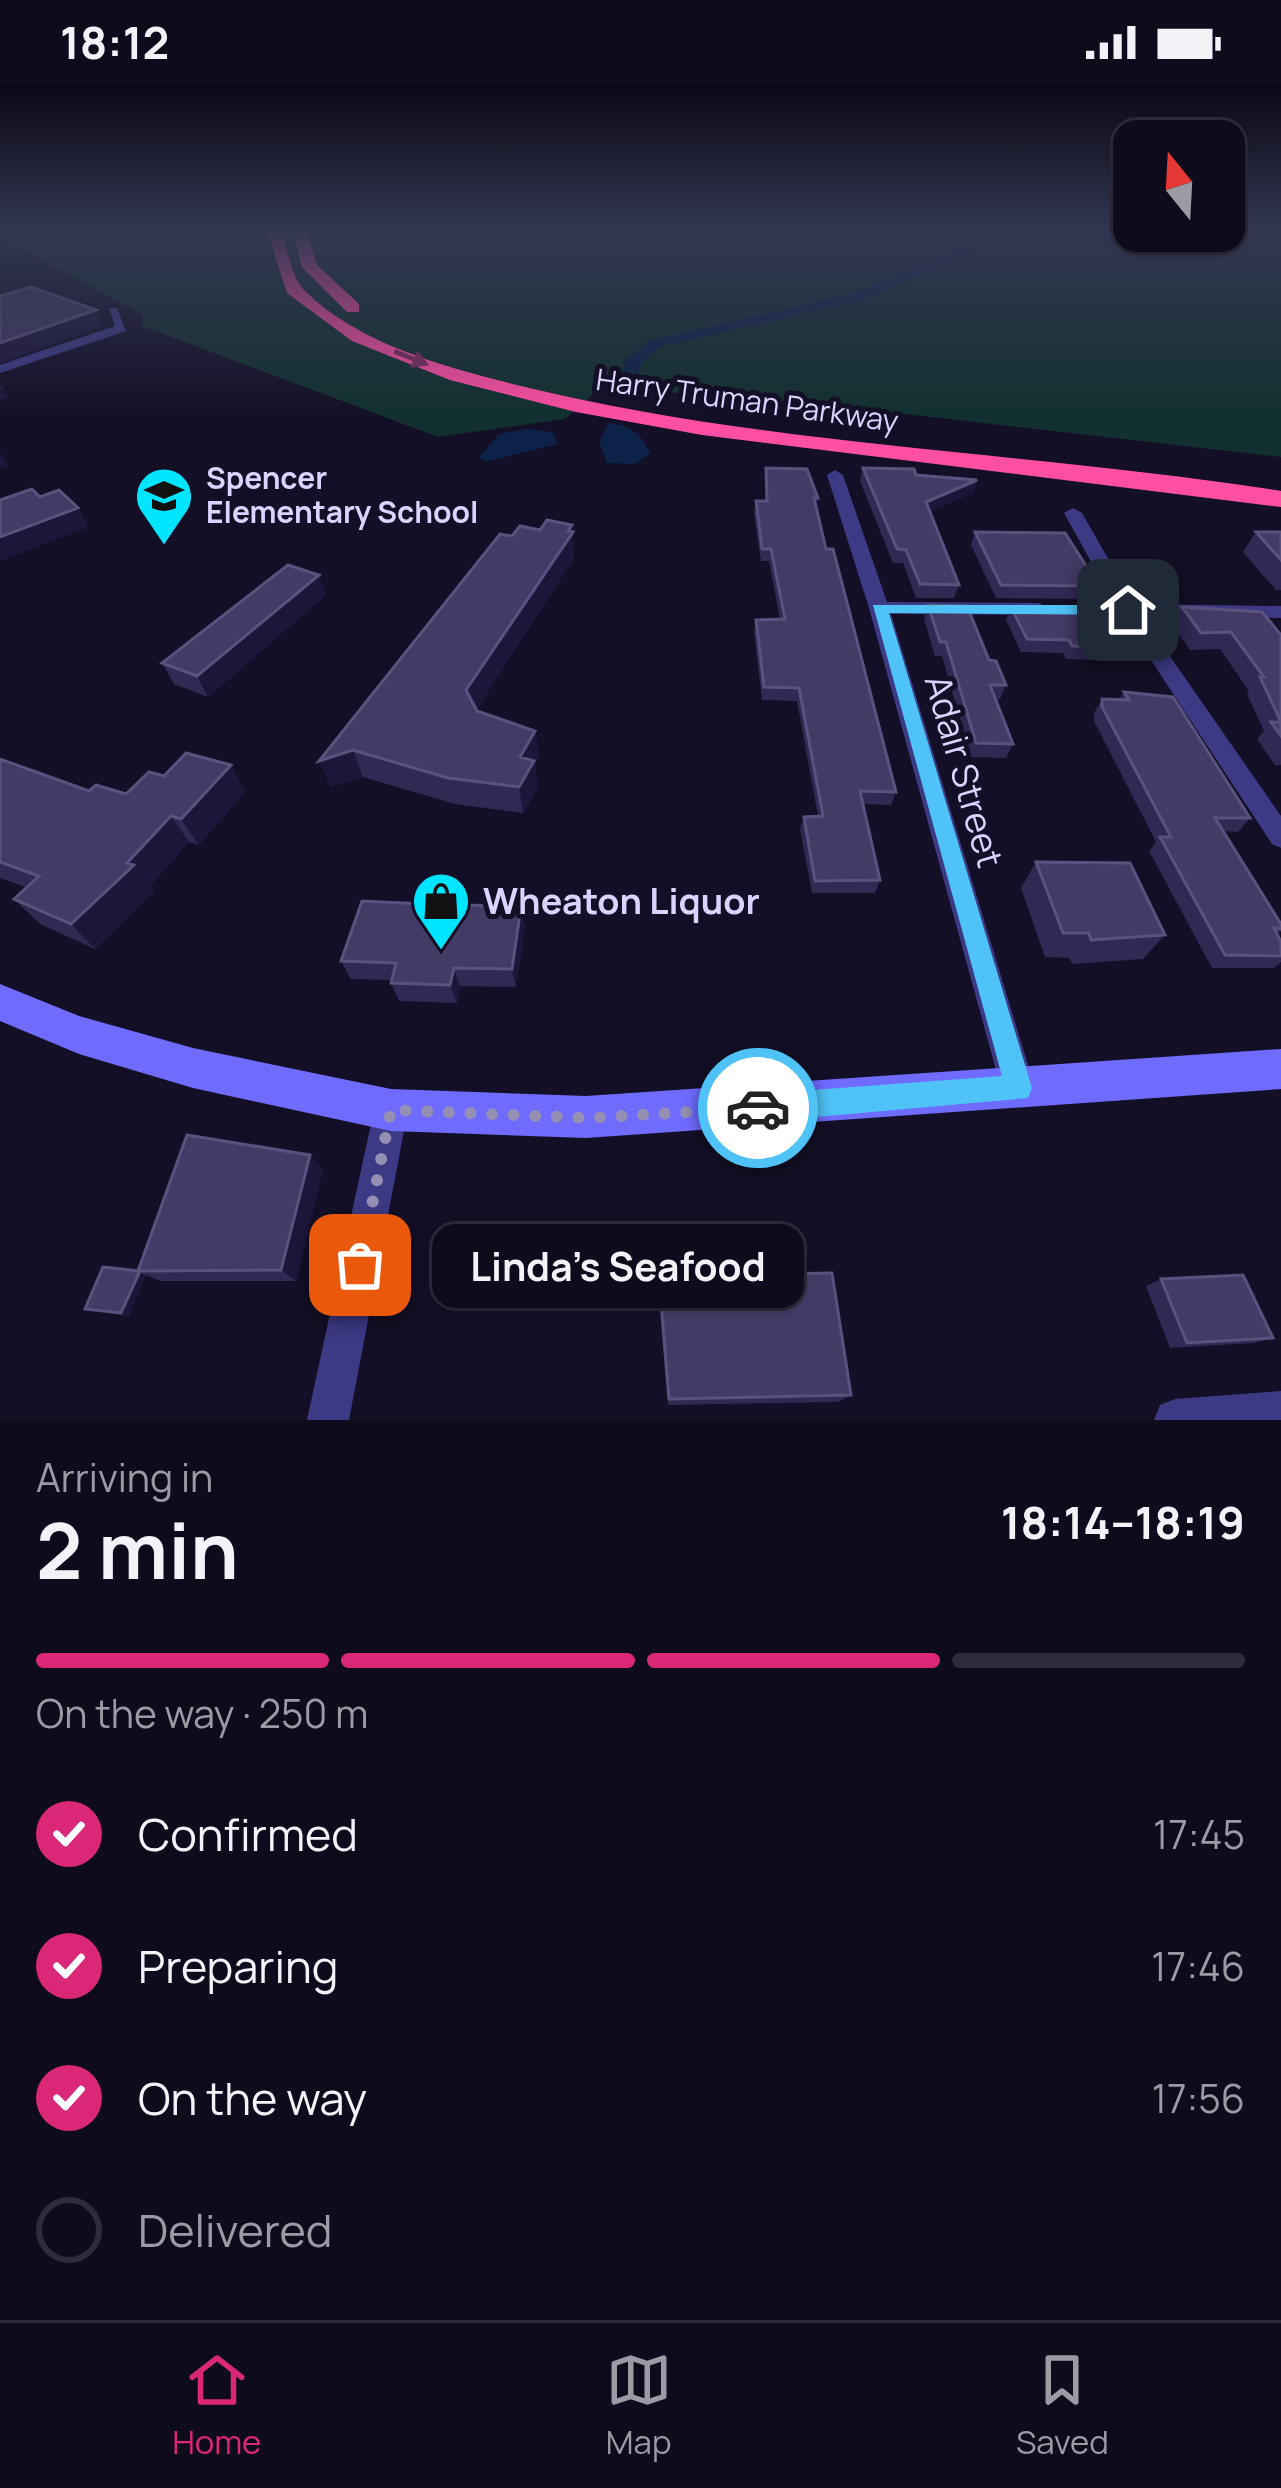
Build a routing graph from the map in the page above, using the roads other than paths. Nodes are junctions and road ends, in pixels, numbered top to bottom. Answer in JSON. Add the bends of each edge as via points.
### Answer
{"nodes":[{"id":1,"x":300,"y":293,"type":"edge"},
{"id":2,"x":337,"y":293,"type":"edge"},
{"id":3,"x":113,"y":310,"type":"dead end"},
{"id":4,"x":0,"y":369,"type":"edge"},
{"id":5,"x":687,"y":419,"type":"junction"},
{"id":6,"x":835,"y":475,"type":"dead end"},
{"id":7,"x":1281,"y":479,"type":"edge"},
{"id":8,"x":1281,"y":499,"type":"edge"},
{"id":9,"x":1073,"y":513,"type":"dead end"},
{"id":10,"x":879,"y":608,"type":"junction"},
{"id":11,"x":1128,"y":610,"type":"junction"},
{"id":12,"x":1281,"y":611,"type":"edge"},
{"id":13,"x":1281,"y":837,"type":"edge"},
{"id":14,"x":0,"y":1002,"type":"edge"},
{"id":15,"x":1281,"y":1069,"type":"edge"},
{"id":16,"x":1018,"y":1088,"type":"junction"},
{"id":17,"x":391,"y":1110,"type":"junction"},
{"id":18,"x":1281,"y":1412,"type":"edge"},
{"id":19,"x":328,"y":1420,"type":"edge"},
{"id":20,"x":1174,"y":1420,"type":"edge"}],
"edges":[{"from":1,"to":5,"type":"highway","name":"Harry Truman Parkway","one_way":true,"via":[[381,346],[507,391]]},
{"from":2,"to":5,"type":"highway","name":"Harry Truman Parkway","via":[[373,319],[506,371]]},
{"from":3,"to":4,"type":"street","via":[[122,328]]},
{"from":5,"to":7,"type":"highway","name":"Harry Truman Parkway"},
{"from":5,"to":8,"type":"highway","name":"Harry Truman Parkway"},
{"from":6,"to":10,"type":"street","name":"Adair Street"},
{"from":9,"to":11,"type":"street"},
{"from":10,"to":11,"type":"street"},
{"from":10,"to":16,"type":"street","name":"Adair Street"},
{"from":11,"to":12,"type":"street"},
{"from":11,"to":13,"type":"street"},
{"from":14,"to":17,"type":"main road","via":[[193,1068]]},
{"from":15,"to":16,"type":"main road"},
{"from":16,"to":17,"type":"main road","via":[[586,1118]]},
{"from":17,"to":19,"type":"street"},
{"from":18,"to":20,"type":"street"}]}
